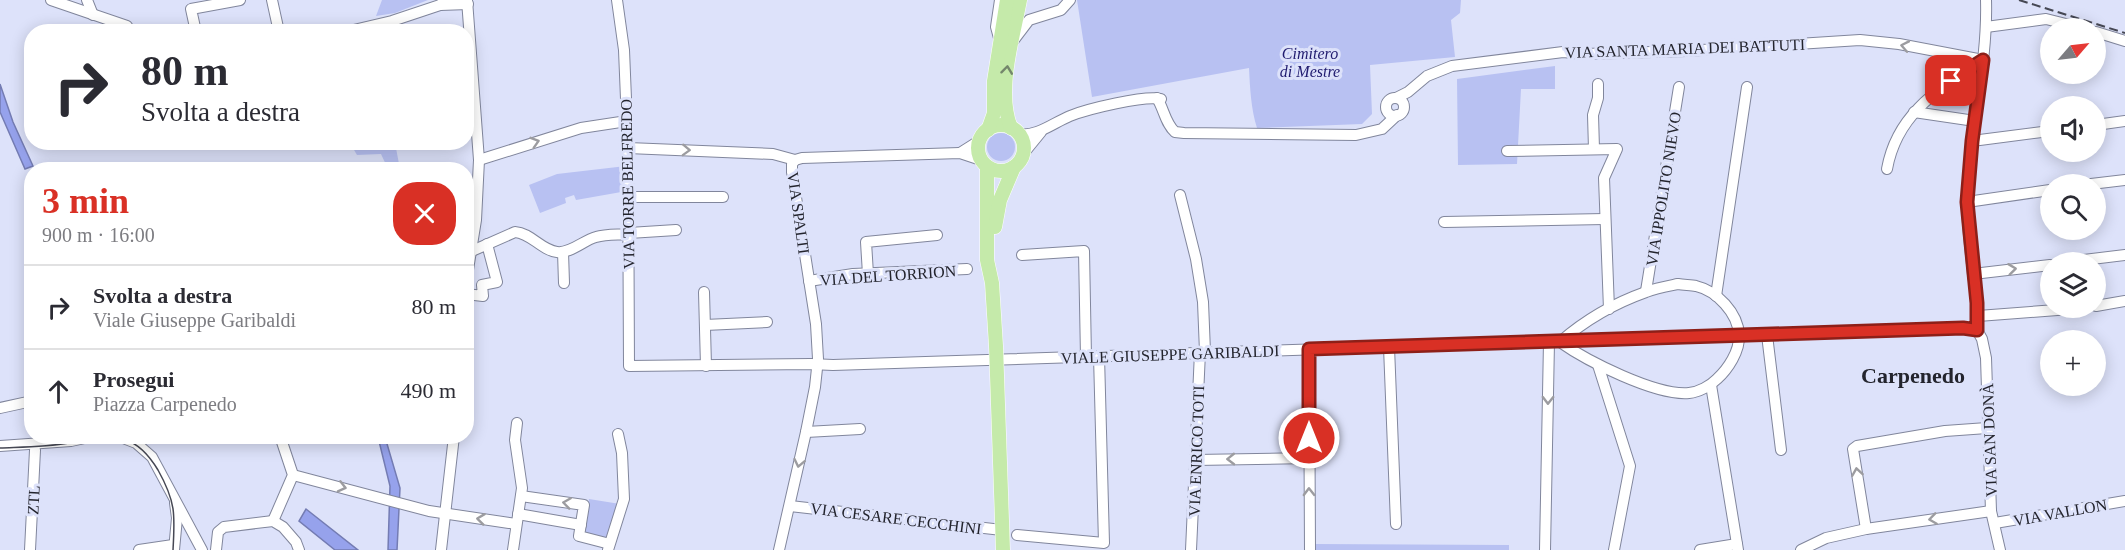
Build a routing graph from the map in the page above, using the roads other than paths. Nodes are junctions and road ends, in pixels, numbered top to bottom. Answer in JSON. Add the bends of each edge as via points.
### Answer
{"nodes":[{"id":1,"x":51,"y":0,"type":"edge"},
{"id":2,"x":87,"y":0,"type":"edge"},
{"id":3,"x":240,"y":0,"type":"edge"},
{"id":4,"x":272,"y":0,"type":"edge"},
{"id":5,"x":1000,"y":0,"type":"edge"},
{"id":6,"x":1007,"y":0,"type":"edge"},
{"id":7,"x":1020,"y":0,"type":"edge"},
{"id":8,"x":1070,"y":0,"type":"edge"},
{"id":9,"x":1986,"y":0,"type":"edge"},
{"id":10,"x":617,"y":1,"type":"edge"},
{"id":11,"x":443,"y":2,"type":"edge"},
{"id":12,"x":468,"y":2,"type":"edge"},
{"id":13,"x":93,"y":15,"type":"junction"},
{"id":14,"x":2040,"y":20,"type":"edge"},
{"id":15,"x":121,"y":24,"type":"edge"},
{"id":16,"x":194,"y":24,"type":"edge"},
{"id":17,"x":277,"y":24,"type":"edge"},
{"id":18,"x":381,"y":24,"type":"edge"},
{"id":19,"x":470,"y":24,"type":"edge"},
{"id":20,"x":1986,"y":27,"type":"junction"},
{"id":21,"x":2106,"y":35,"type":"edge"},
{"id":22,"x":2125,"y":41,"type":"edge"},
{"id":23,"x":1006,"y":43,"type":"junction"},
{"id":24,"x":1983,"y":60,"type":"junction"},
{"id":25,"x":1598,"y":84,"type":"dead end"},
{"id":26,"x":1679,"y":87,"type":"dead end"},
{"id":27,"x":1747,"y":87,"type":"dead end"},
{"id":28,"x":474,"y":88,"type":"edge"},
{"id":29,"x":1399,"y":107,"type":"junction"},
{"id":30,"x":1914,"y":112,"type":"junction"},
{"id":31,"x":627,"y":121,"type":"junction"},
{"id":32,"x":1975,"y":122,"type":"junction"},
{"id":33,"x":2125,"y":122,"type":"edge"},
{"id":34,"x":2106,"y":124,"type":"edge"},
{"id":35,"x":1044,"y":129,"type":"junction"},
{"id":36,"x":1015,"y":131,"type":"junction"},
{"id":37,"x":2040,"y":132,"type":"edge"},
{"id":38,"x":1362,"y":134,"type":"junction"},
{"id":39,"x":984,"y":136,"type":"junction"},
{"id":40,"x":1972,"y":141,"type":"junction"},
{"id":41,"x":628,"y":148,"type":"junction"},
{"id":42,"x":1594,"y":149,"type":"junction"},
{"id":43,"x":1507,"y":151,"type":"dead end"},
{"id":44,"x":960,"y":153,"type":"junction"},
{"id":45,"x":1023,"y":154,"type":"junction"},
{"id":46,"x":479,"y":160,"type":"junction"},
{"id":47,"x":795,"y":160,"type":"junction"},
{"id":48,"x":984,"y":163,"type":"junction"},
{"id":49,"x":1014,"y":167,"type":"junction"},
{"id":50,"x":1887,"y":169,"type":"dead end"},
{"id":51,"x":2125,"y":180,"type":"edge"},
{"id":52,"x":2106,"y":182,"type":"edge"},
{"id":53,"x":2040,"y":191,"type":"edge"},
{"id":54,"x":1180,"y":195,"type":"dead end"},
{"id":55,"x":723,"y":196,"type":"dead end"},
{"id":56,"x":629,"y":197,"type":"junction"},
{"id":57,"x":1967,"y":202,"type":"junction"},
{"id":58,"x":1605,"y":219,"type":"junction"},
{"id":59,"x":1444,"y":222,"type":"dead end"},
{"id":60,"x":676,"y":230,"type":"dead end"},
{"id":61,"x":474,"y":234,"type":"edge"},
{"id":62,"x":629,"y":234,"type":"junction"},
{"id":63,"x":937,"y":235,"type":"dead end"},
{"id":64,"x":487,"y":244,"type":"junction"},
{"id":65,"x":474,"y":250,"type":"edge"},
{"id":66,"x":563,"y":252,"type":"junction"},
{"id":67,"x":1022,"y":255,"type":"dead end"},
{"id":68,"x":2125,"y":255,"type":"edge"},
{"id":69,"x":2106,"y":257,"type":"edge"},
{"id":70,"x":2040,"y":266,"type":"edge"},
{"id":71,"x":967,"y":269,"type":"dead end"},
{"id":72,"x":868,"y":274,"type":"junction"},
{"id":73,"x":1973,"y":274,"type":"junction"},
{"id":74,"x":809,"y":281,"type":"junction"},
{"id":75,"x":564,"y":283,"type":"dead end"},
{"id":76,"x":992,"y":283,"type":"junction"},
{"id":77,"x":1646,"y":291,"type":"junction"},
{"id":78,"x":704,"y":292,"type":"dead end"},
{"id":79,"x":474,"y":295,"type":"edge"},
{"id":80,"x":1716,"y":296,"type":"junction"},
{"id":81,"x":2125,"y":302,"type":"edge"},
{"id":82,"x":2106,"y":305,"type":"edge"},
{"id":83,"x":1609,"y":309,"type":"junction"},
{"id":84,"x":2040,"y":311,"type":"edge"},
{"id":85,"x":1978,"y":316,"type":"junction"},
{"id":86,"x":767,"y":322,"type":"dead end"},
{"id":87,"x":705,"y":325,"type":"junction"},
{"id":88,"x":1977,"y":330,"type":"junction"},
{"id":89,"x":1767,"y":335,"type":"junction"},
{"id":90,"x":1739,"y":336,"type":"junction"},
{"id":91,"x":1554,"y":342,"type":"junction"},
{"id":92,"x":1389,"y":347,"type":"junction"},
{"id":93,"x":1309,"y":349,"type":"junction"},
{"id":94,"x":1203,"y":352,"type":"junction"},
{"id":95,"x":1099,"y":356,"type":"junction"},
{"id":96,"x":1086,"y":357,"type":"junction"},
{"id":97,"x":996,"y":359,"type":"junction"},
{"id":98,"x":817,"y":364,"type":"junction"},
{"id":99,"x":1598,"y":365,"type":"junction"},
{"id":100,"x":629,"y":366,"type":"joint"},
{"id":101,"x":706,"y":366,"type":"junction"},
{"id":102,"x":1711,"y":385,"type":"junction"},
{"id":103,"x":24,"y":403,"type":"edge"},
{"id":104,"x":0,"y":408,"type":"edge"},
{"id":105,"x":517,"y":423,"type":"dead end"},
{"id":106,"x":1987,"y":428,"type":"junction"},
{"id":107,"x":860,"y":429,"type":"dead end"},
{"id":108,"x":806,"y":432,"type":"junction"},
{"id":109,"x":618,"y":434,"type":"dead end"},
{"id":110,"x":28,"y":444,"type":"edge"},
{"id":111,"x":137,"y":444,"type":"edge"},
{"id":112,"x":140,"y":444,"type":"edge"},
{"id":113,"x":283,"y":444,"type":"edge"},
{"id":114,"x":453,"y":444,"type":"edge"},
{"id":115,"x":0,"y":446,"type":"edge"},
{"id":116,"x":142,"y":447,"type":"junction"},
{"id":117,"x":35,"y":450,"type":"dead end"},
{"id":118,"x":1781,"y":450,"type":"dead end"},
{"id":119,"x":1309,"y":458,"type":"junction"},
{"id":120,"x":1195,"y":460,"type":"junction"},
{"id":121,"x":293,"y":475,"type":"junction"},
{"id":122,"x":520,"y":496,"type":"junction"},
{"id":123,"x":174,"y":497,"type":"junction"},
{"id":124,"x":2125,"y":501,"type":"edge"},
{"id":125,"x":790,"y":506,"type":"junction"},
{"id":126,"x":1991,"y":511,"type":"junction"},
{"id":127,"x":446,"y":514,"type":"junction"},
{"id":128,"x":517,"y":519,"type":"junction"},
{"id":129,"x":273,"y":520,"type":"junction"},
{"id":130,"x":1995,"y":523,"type":"junction"},
{"id":131,"x":1396,"y":524,"type":"dead end"},
{"id":132,"x":1866,"y":529,"type":"junction"},
{"id":133,"x":580,"y":530,"type":"junction"},
{"id":134,"x":1002,"y":530,"type":"junction"},
{"id":135,"x":1017,"y":535,"type":"dead end"},
{"id":136,"x":174,"y":547,"type":"edge"},
{"id":137,"x":1737,"y":547,"type":"edge"},
{"id":138,"x":608,"y":548,"type":"edge"},
{"id":139,"x":143,"y":549,"type":"edge"},
{"id":140,"x":299,"y":549,"type":"edge"},
{"id":141,"x":30,"y":550,"type":"edge"},
{"id":142,"x":202,"y":550,"type":"edge"},
{"id":143,"x":216,"y":550,"type":"edge"},
{"id":144,"x":441,"y":550,"type":"edge"},
{"id":145,"x":513,"y":550,"type":"edge"},
{"id":146,"x":779,"y":550,"type":"edge"},
{"id":147,"x":1003,"y":550,"type":"edge"},
{"id":148,"x":1191,"y":550,"type":"edge"},
{"id":149,"x":1310,"y":550,"type":"edge"},
{"id":150,"x":1545,"y":550,"type":"edge"},
{"id":151,"x":1614,"y":550,"type":"edge"},
{"id":152,"x":1700,"y":550,"type":"edge"},
{"id":153,"x":1801,"y":550,"type":"edge"},
{"id":154,"x":2000,"y":550,"type":"edge"}],
"edges":[{"from":1,"to":13,"type":"street"},
{"from":2,"to":13,"type":"street"},
{"from":3,"to":16,"type":"street","via":[[191,9]]},
{"from":4,"to":17,"type":"street"},
{"from":5,"to":23,"type":"street","via":[[996,27]]},
{"from":6,"to":23,"type":"main road"},
{"from":7,"to":23,"type":"main road"},
{"from":8,"to":23,"type":"street","via":[[1061,10],[1029,20]]},
{"from":9,"to":20,"type":"street"},
{"from":10,"to":31,"type":"street","name":"VIA TORRE BELFREDO"},
{"from":11,"to":12,"type":"street"},
{"from":11,"to":18,"type":"street"},
{"from":12,"to":19,"type":"street"},
{"from":13,"to":15,"type":"street"},
{"from":14,"to":20,"type":"street"},
{"from":20,"to":24,"type":"street"},
{"from":21,"to":22,"type":"street"},
{"from":36,"to":23,"type":"main road","one_way":true,"via":[[1005,108]]},
{"from":23,"to":39,"type":"main road","via":[[994,81],[994,113]]},
{"from":24,"to":29,"type":"street","name":"VIA SANTA MARIA DEI BATTUTI","one_way":true,"via":[[1860,40],[1686,51],[1563,52],[1452,66],[1427,76],[1400,98]]},
{"from":24,"to":30,"type":"street","via":[[1934,91]]},
{"from":24,"to":32,"type":"street"},
{"from":25,"to":42,"type":"street","via":[[1593,115]]},
{"from":26,"to":77,"type":"street","name":"VIA IPPOLITO NIEVO"},
{"from":27,"to":80,"type":"street"},
{"from":28,"to":46,"type":"street"},
{"from":29,"to":38,"type":"street","name":"VIA SANTA MARIA DEI BATTUTI","via":[[1382,129]]},
{"from":29,"to":38,"type":"street","via":[[1389,100],[1377,125]]},
{"from":30,"to":32,"type":"street"},
{"from":30,"to":50,"type":"street","via":[[1898,135]]},
{"from":31,"to":41,"type":"street","name":"VIA TORRE BELFREDO"},
{"from":46,"to":31,"type":"street","one_way":true,"via":[[581,128]]},
{"from":32,"to":40,"type":"street"},
{"from":33,"to":34,"type":"street"},
{"from":35,"to":36,"type":"street","via":[[1029,135]]},
{"from":35,"to":38,"type":"street","name":"VIA SANTA MARIA DEI BATTUTI","via":[[1073,114],[1157,98],[1174,132]]},
{"from":35,"to":45,"type":"street"},
{"from":36,"to":39,"type":"main road","via":[[999,126]]},
{"from":36,"to":45,"type":"main road","via":[[1022,140]]},
{"from":37,"to":40,"type":"street"},
{"from":39,"to":44,"type":"street"},
{"from":39,"to":48,"type":"main road","via":[[979,154]]},
{"from":40,"to":57,"type":"street"},
{"from":41,"to":47,"type":"street","name":"VIA SPALTI","one_way":true,"via":[[773,154]]},
{"from":41,"to":56,"type":"street","name":"VIA TORRE BELFREDO"},
{"from":42,"to":43,"type":"street"},
{"from":42,"to":58,"type":"street","via":[[1617,148],[1604,178]]},
{"from":44,"to":47,"type":"street"},
{"from":44,"to":48,"type":"street"},
{"from":45,"to":49,"type":"main road"},
{"from":46,"to":61,"type":"street"},
{"from":47,"to":74,"type":"street","name":"VIA SPALTI","via":[[792,172]]},
{"from":48,"to":49,"type":"main road","via":[[1000,171]]},
{"from":48,"to":76,"type":"main road","via":[[987,260]]},
{"from":49,"to":76,"type":"main road","via":[[997,212]]},
{"from":51,"to":52,"type":"street"},
{"from":53,"to":57,"type":"street"},
{"from":54,"to":94,"type":"street","name":"VIA ENRICO TOTI","via":[[1203,302]]},
{"from":55,"to":56,"type":"street"},
{"from":56,"to":62,"type":"street","name":"VIA TORRE BELFREDO"},
{"from":57,"to":73,"type":"street"},
{"from":58,"to":59,"type":"street"},
{"from":58,"to":83,"type":"street"},
{"from":60,"to":62,"type":"street"},
{"from":62,"to":66,"type":"street","via":[[597,236]]},
{"from":62,"to":100,"type":"street","name":"VIA TORRE BELFREDO"},
{"from":63,"to":72,"type":"street","via":[[866,242]]},
{"from":64,"to":65,"type":"street"},
{"from":64,"to":66,"type":"street","via":[[521,232],[549,250]]},
{"from":64,"to":79,"type":"street","via":[[497,282],[482,285],[483,296]]},
{"from":66,"to":75,"type":"street"},
{"from":67,"to":96,"type":"street","via":[[1084,251]]},
{"from":68,"to":69,"type":"street"},
{"from":73,"to":70,"type":"street","one_way":true},
{"from":71,"to":72,"type":"street","name":"VIA DEL TORRION"},
{"from":72,"to":74,"type":"street","name":"VIA DEL TORRION"},
{"from":73,"to":85,"type":"street"},
{"from":74,"to":98,"type":"street","name":"VIA SPALTI"},
{"from":76,"to":97,"type":"main road"},
{"from":77,"to":80,"type":"street","via":[[1678,284],[1698,286]]},
{"from":77,"to":83,"type":"street"},
{"from":78,"to":87,"type":"street"},
{"from":80,"to":90,"type":"street","via":[[1735,320]]},
{"from":81,"to":82,"type":"street"},
{"from":83,"to":91,"type":"street"},
{"from":84,"to":85,"type":"street"},
{"from":85,"to":88,"type":"street"},
{"from":86,"to":87,"type":"street"},
{"from":87,"to":101,"type":"street"},
{"from":88,"to":89,"type":"street","name":"VIALE GIUSEPPE GARIBALDI"},
{"from":88,"to":106,"type":"street","name":"VIA SAN DONÀ","via":[[1986,358]]},
{"from":89,"to":90,"type":"street","name":"VIALE GIUSEPPE GARIBALDI"},
{"from":89,"to":118,"type":"street"},
{"from":90,"to":91,"type":"street","name":"VIALE GIUSEPPE GARIBALDI"},
{"from":90,"to":102,"type":"street","via":[[1735,354]]},
{"from":91,"to":92,"type":"street","name":"VIALE GIUSEPPE GARIBALDI"},
{"from":91,"to":99,"type":"street"},
{"from":91,"to":150,"type":"street","one_way":true},
{"from":92,"to":93,"type":"street","name":"VIALE GIUSEPPE GARIBALDI"},
{"from":92,"to":131,"type":"street"},
{"from":93,"to":94,"type":"street","name":"VIALE GIUSEPPE GARIBALDI"},
{"from":93,"to":119,"type":"street"},
{"from":94,"to":95,"type":"street","name":"VIALE GIUSEPPE GARIBALDI"},
{"from":94,"to":120,"type":"street","name":"VIA ENRICO TOTI"},
{"from":95,"to":96,"type":"street","name":"VIALE GIUSEPPE GARIBALDI"},
{"from":95,"to":135,"type":"street","via":[[1104,543]]},
{"from":96,"to":97,"type":"street","name":"VIALE GIUSEPPE GARIBALDI"},
{"from":97,"to":98,"type":"street","name":"VIALE GIUSEPPE GARIBALDI"},
{"from":97,"to":134,"type":"main road"},
{"from":98,"to":101,"type":"street","name":"VIALE GIUSEPPE GARIBALDI"},
{"from":98,"to":108,"type":"street","name":"VIA SPALTI"},
{"from":99,"to":102,"type":"street","via":[[1669,393],[1692,393]]},
{"from":99,"to":151,"type":"street","via":[[1630,466]]},
{"from":100,"to":101,"type":"street","name":"VIALE GIUSEPPE GARIBALDI"},
{"from":102,"to":137,"type":"street"},
{"from":103,"to":104,"type":"street"},
{"from":105,"to":122,"type":"street"},
{"from":106,"to":126,"type":"street","name":"VIA SAN DONÀ"},
{"from":132,"to":106,"type":"street","one_way":true,"via":[[1853,449],[1934,433]]},
{"from":107,"to":108,"type":"street"},
{"from":108,"to":125,"type":"street","name":"VIA SPALTI","one_way":true},
{"from":109,"to":138,"type":"street","via":[[624,499]]},
{"from":110,"to":115,"type":"street"},
{"from":111,"to":116,"type":"street"},
{"from":112,"to":116,"type":"street"},
{"from":113,"to":121,"type":"street"},
{"from":114,"to":127,"type":"street"},
{"from":116,"to":123,"type":"street"},
{"from":117,"to":141,"type":"street","name":"ZTL"},
{"from":119,"to":120,"type":"street","one_way":true},
{"from":149,"to":119,"type":"street","one_way":true},
{"from":120,"to":148,"type":"street","name":"VIA ENRICO TOTI"},
{"from":121,"to":127,"type":"street","one_way":true},
{"from":121,"to":129,"type":"street"},
{"from":122,"to":128,"type":"street"},
{"from":133,"to":122,"type":"street","one_way":true,"via":[[584,505]]},
{"from":123,"to":136,"type":"street"},
{"from":123,"to":142,"type":"street"},
{"from":124,"to":130,"type":"street","name":"VIA VALLON"},
{"from":125,"to":134,"type":"street","name":"VIA CESARE CECCHINI"},
{"from":125,"to":146,"type":"street","name":"VIA SPALTI"},
{"from":126,"to":130,"type":"street","name":"VIA SAN DONÀ"},
{"from":126,"to":132,"type":"street","one_way":true},
{"from":128,"to":127,"type":"street","one_way":true},
{"from":127,"to":144,"type":"street"},
{"from":128,"to":133,"type":"street"},
{"from":128,"to":145,"type":"street"},
{"from":129,"to":140,"type":"street"},
{"from":129,"to":143,"type":"street","via":[[224,527],[218,532]]},
{"from":130,"to":154,"type":"street","name":"VIA SAN DONÀ"},
{"from":132,"to":153,"type":"street","via":[[1826,538]]},
{"from":133,"to":138,"type":"street","via":[[606,543]]},
{"from":134,"to":147,"type":"main road"},
{"from":136,"to":139,"type":"street"},
{"from":137,"to":152,"type":"street"}]}
